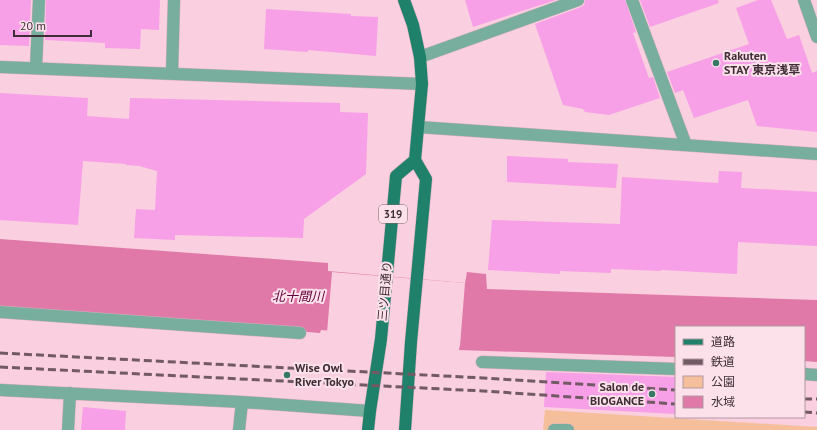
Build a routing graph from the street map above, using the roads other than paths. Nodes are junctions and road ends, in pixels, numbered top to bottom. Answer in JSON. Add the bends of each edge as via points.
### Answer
{"nodes":[{"id":1,"x":39,"y":0,"type":"edge"},
{"id":2,"x":174,"y":0,"type":"edge"},
{"id":3,"x":404,"y":0,"type":"edge"},
{"id":4,"x":578,"y":0,"type":"edge"},
{"id":5,"x":632,"y":0,"type":"edge"},
{"id":6,"x":804,"y":0,"type":"edge"},
{"id":7,"x":817,"y":37,"type":"edge"},
{"id":8,"x":420,"y":57,"type":"junction"},
{"id":9,"x":0,"y":66,"type":"edge"},
{"id":10,"x":36,"y":68,"type":"junction"},
{"id":11,"x":172,"y":73,"type":"junction"},
{"id":12,"x":422,"y":84,"type":"junction"},
{"id":13,"x":418,"y":127,"type":"junction"},
{"id":14,"x":686,"y":145,"type":"junction"},
{"id":15,"x":817,"y":154,"type":"edge"},
{"id":16,"x":415,"y":160,"type":"junction"},
{"id":17,"x":0,"y":312,"type":"edge"},
{"id":18,"x":300,"y":333,"type":"dead end"},
{"id":19,"x":482,"y":362,"type":"dead end"},
{"id":20,"x":675,"y":369,"type":"edge"},
{"id":21,"x":805,"y":374,"type":"edge"},
{"id":22,"x":817,"y":375,"type":"edge"},
{"id":23,"x":0,"y":390,"type":"edge"},
{"id":24,"x":70,"y":393,"type":"junction"},
{"id":25,"x":242,"y":402,"type":"junction"},
{"id":26,"x":370,"y":411,"type":"junction"},
{"id":27,"x":68,"y":430,"type":"edge"},
{"id":28,"x":239,"y":430,"type":"edge"},
{"id":29,"x":368,"y":430,"type":"edge"},
{"id":30,"x":406,"y":430,"type":"edge"},
{"id":31,"x":554,"y":430,"type":"edge"},
{"id":32,"x":568,"y":430,"type":"edge"}],
"edges":[{"from":1,"to":10,"type":"street"},
{"from":2,"to":11,"type":"street"},
{"from":3,"to":8,"type":"main road"},
{"from":4,"to":8,"type":"street"},
{"from":5,"to":14,"type":"street"},
{"from":6,"to":7,"type":"street"},
{"from":8,"to":12,"type":"main road"},
{"from":9,"to":10,"type":"street"},
{"from":10,"to":11,"type":"street"},
{"from":11,"to":12,"type":"street"},
{"from":12,"to":13,"type":"main road"},
{"from":13,"to":14,"type":"street"},
{"from":13,"to":16,"type":"main road"},
{"from":14,"to":15,"type":"street"},
{"from":16,"to":26,"type":"main road","name":"三ツ目通り","number":"319","via":[[396,176],[381,339]]},
{"from":16,"to":30,"type":"main road","number":"319","via":[[426,179],[416,279]]},
{"from":17,"to":18,"type":"street"},
{"from":19,"to":20,"type":"street"},
{"from":21,"to":22,"type":"street"},
{"from":23,"to":24,"type":"street"},
{"from":24,"to":25,"type":"street"},
{"from":24,"to":27,"type":"street"},
{"from":25,"to":26,"type":"street"},
{"from":25,"to":28,"type":"street"},
{"from":26,"to":29,"type":"main road","name":"三ツ目通り","number":"319"},
{"from":31,"to":32,"type":"street"}]}
